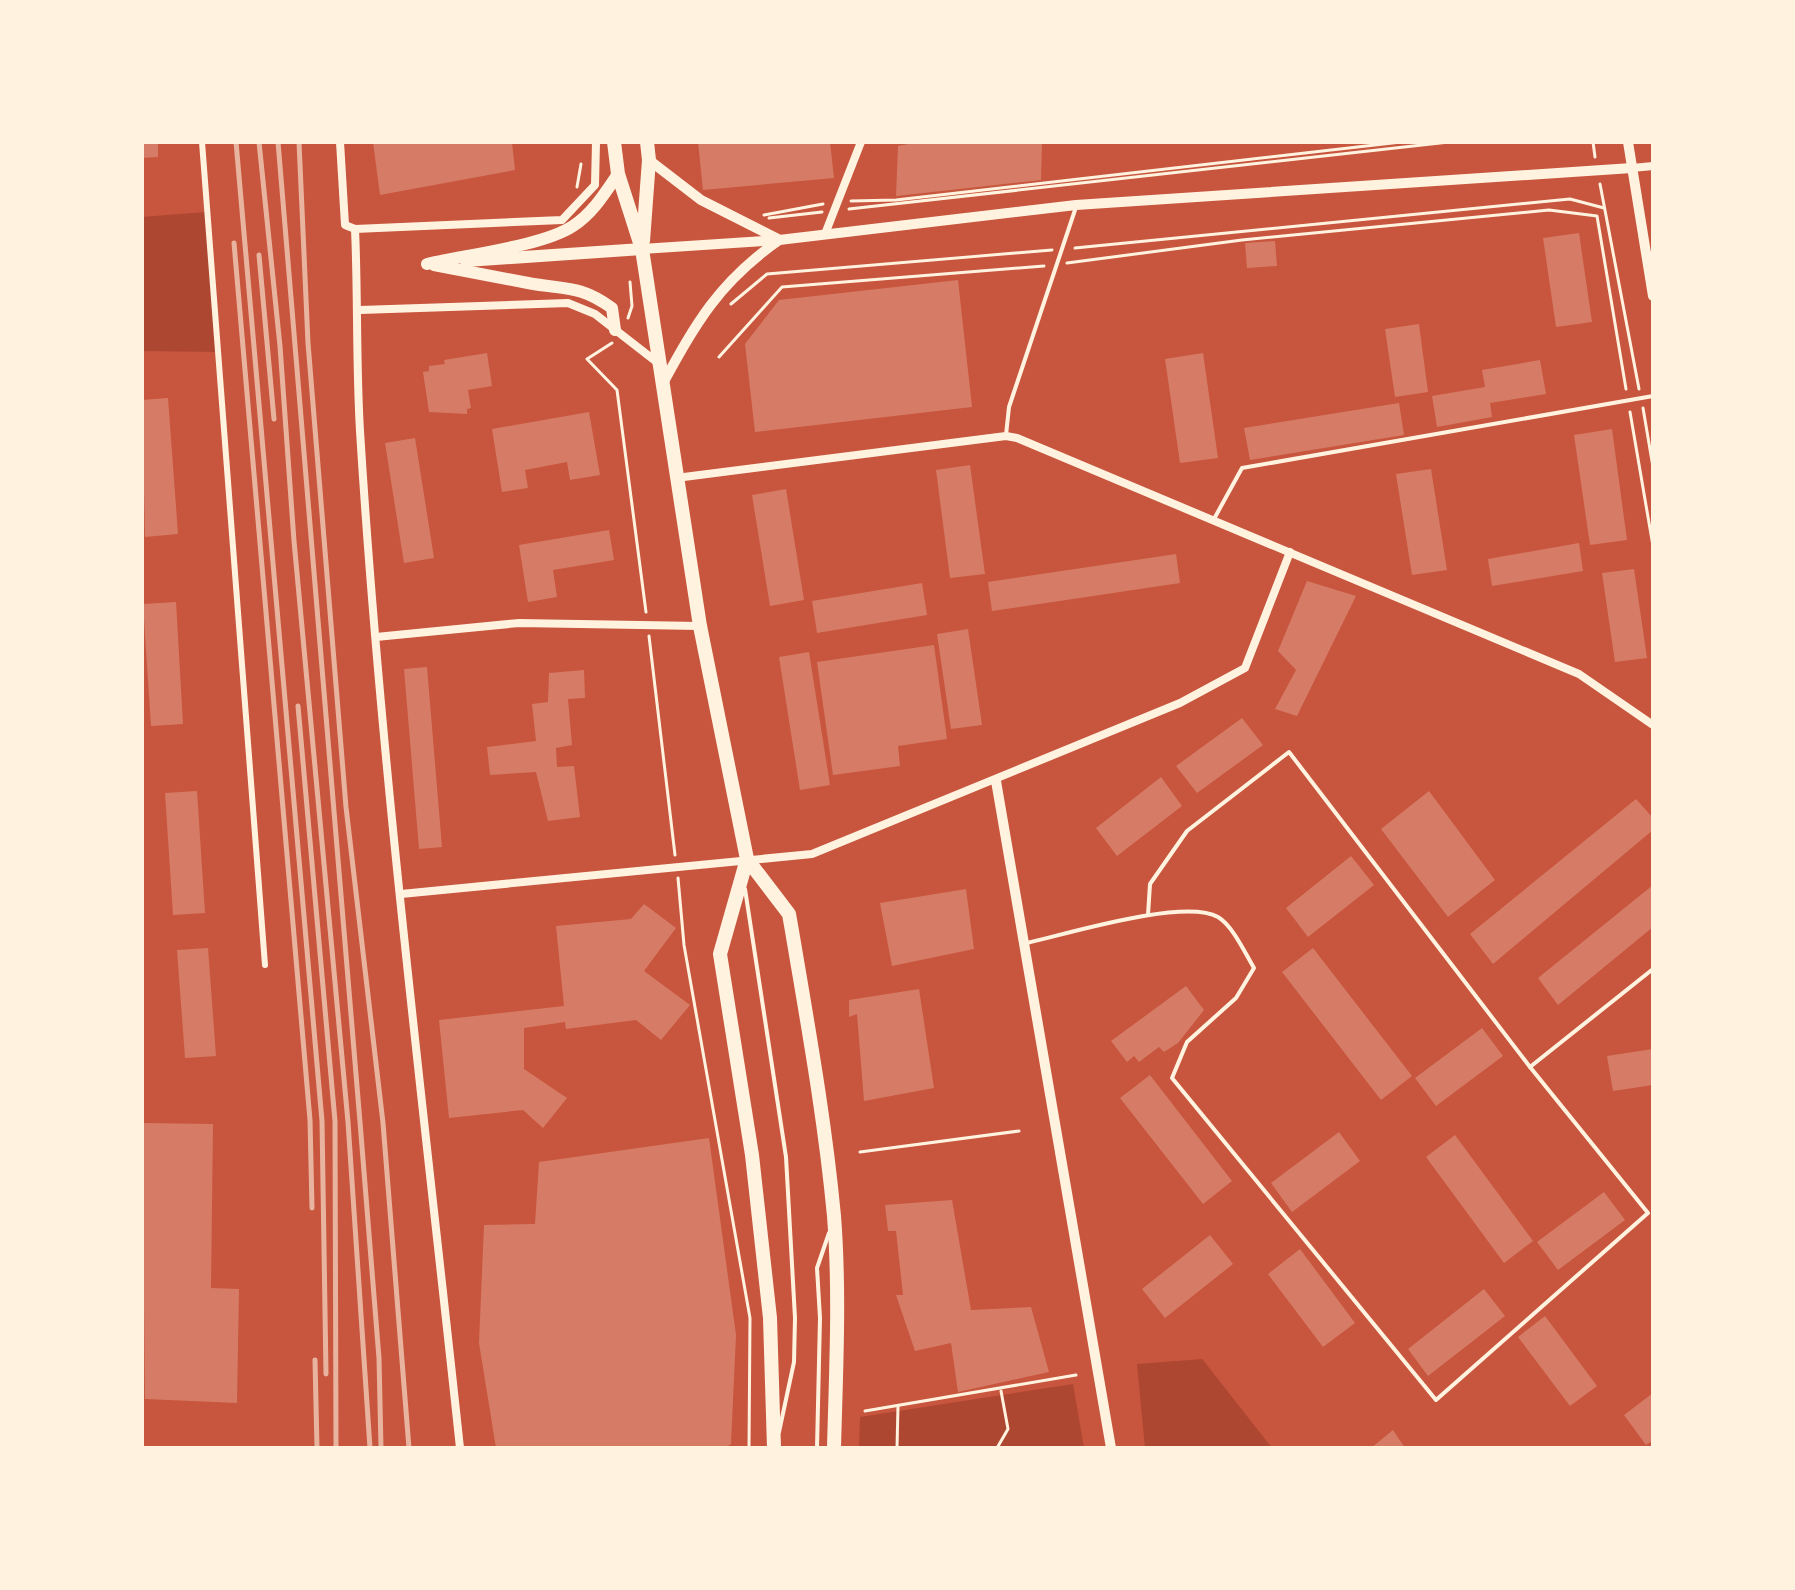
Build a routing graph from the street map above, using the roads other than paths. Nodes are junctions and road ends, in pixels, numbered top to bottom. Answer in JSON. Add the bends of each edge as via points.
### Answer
{"nodes":[{"id":1,"x":202,"y":142,"type":"edge"},
{"id":2,"x":340,"y":142,"type":"edge"},
{"id":3,"x":596,"y":142,"type":"edge"},
{"id":4,"x":614,"y":142,"type":"edge"},
{"id":5,"x":645,"y":142,"type":"edge"},
{"id":6,"x":861,"y":142,"type":"edge"},
{"id":7,"x":1628,"y":142,"type":"edge"},
{"id":8,"x":649,"y":160,"type":"junction"},
{"id":9,"x":1653,"y":166,"type":"edge"},
{"id":10,"x":1632,"y":168,"type":"junction"},
{"id":11,"x":618,"y":174,"type":"junction"},
{"id":12,"x":1076,"y":205,"type":"junction"},
{"id":13,"x":355,"y":229,"type":"junction"},
{"id":14,"x":825,"y":234,"type":"junction"},
{"id":15,"x":779,"y":240,"type":"junction"},
{"id":16,"x":642,"y":249,"type":"junction"},
{"id":17,"x":427,"y":264,"type":"junction"},
{"id":18,"x":1653,"y":296,"type":"edge"},
{"id":19,"x":360,"y":310,"type":"junction"},
{"id":20,"x":615,"y":330,"type":"junction"},
{"id":21,"x":658,"y":363,"type":"junction"},
{"id":22,"x":661,"y":387,"type":"junction"},
{"id":23,"x":1653,"y":396,"type":"edge"},
{"id":24,"x":1006,"y":436,"type":"junction"},
{"id":25,"x":676,"y":478,"type":"junction"},
{"id":26,"x":1214,"y":519,"type":"junction"},
{"id":27,"x":1290,"y":552,"type":"junction"},
{"id":28,"x":700,"y":626,"type":"junction"},
{"id":29,"x":376,"y":637,"type":"junction"},
{"id":30,"x":1653,"y":725,"type":"edge"},
{"id":31,"x":996,"y":781,"type":"junction"},
{"id":32,"x":747,"y":859,"type":"junction"},
{"id":33,"x":742,"y":875,"type":"junction"},
{"id":34,"x":401,"y":894,"type":"junction"},
{"id":35,"x":1148,"y":915,"type":"junction"},
{"id":36,"x":1024,"y":943,"type":"junction"},
{"id":37,"x":265,"y":965,"type":"dead end"},
{"id":38,"x":1653,"y":969,"type":"edge"},
{"id":39,"x":1530,"y":1067,"type":"junction"},
{"id":40,"x":834,"y":1218,"type":"junction"},
{"id":41,"x":460,"y":1448,"type":"edge"},
{"id":42,"x":775,"y":1448,"type":"edge"},
{"id":43,"x":817,"y":1448,"type":"edge"},
{"id":44,"x":834,"y":1448,"type":"edge"},
{"id":45,"x":1111,"y":1448,"type":"edge"}],
"edges":[{"from":1,"to":37,"type":"street"},
{"from":2,"to":13,"type":"street","via":[[345,225]]},
{"from":3,"to":13,"type":"street","via":[[595,185],[562,220]]},
{"from":4,"to":11,"type":"main road"},
{"from":5,"to":8,"type":"main road"},
{"from":6,"to":14,"type":"street"},
{"from":7,"to":10,"type":"street"},
{"from":8,"to":15,"type":"street","via":[[701,200]]},
{"from":8,"to":16,"type":"main road"},
{"from":9,"to":10,"type":"street"},
{"from":10,"to":12,"type":"street"},
{"from":10,"to":18,"type":"street"},
{"from":11,"to":16,"type":"main road"},
{"from":11,"to":17,"type":"main road","via":[[597,205],[572,227]]},
{"from":12,"to":14,"type":"street"},
{"from":12,"to":24,"type":"lane","via":[[1009,407]]},
{"from":13,"to":19,"type":"street"},
{"from":14,"to":15,"type":"street"},
{"from":15,"to":16,"type":"street"},
{"from":15,"to":22,"type":"street","via":[[718,291]]},
{"from":16,"to":17,"type":"main road"},
{"from":16,"to":21,"type":"main road"},
{"from":17,"to":20,"type":"main road","via":[[564,285],[612,308]]},
{"from":19,"to":20,"type":"street","via":[[568,303]]},
{"from":19,"to":29,"type":"street","via":[[360,428]]},
{"from":20,"to":21,"type":"street"},
{"from":21,"to":22,"type":"main road"},
{"from":22,"to":25,"type":"main road"},
{"from":23,"to":26,"type":"lane","via":[[1242,468]]},
{"from":24,"to":25,"type":"street"},
{"from":24,"to":26,"type":"street"},
{"from":25,"to":28,"type":"main road"},
{"from":26,"to":27,"type":"street"},
{"from":27,"to":30,"type":"street","via":[[1579,674]]},
{"from":27,"to":31,"type":"street","via":[[1245,668],[1180,703]]},
{"from":28,"to":29,"type":"street","via":[[519,623]]},
{"from":28,"to":32,"type":"main road"},
{"from":29,"to":34,"type":"street"},
{"from":31,"to":32,"type":"street","via":[[812,854]]},
{"from":31,"to":36,"type":"street"},
{"from":32,"to":33,"type":"main road"},
{"from":32,"to":34,"type":"street"},
{"from":32,"to":40,"type":"main road","via":[[789,914],[824,1119]]},
{"from":33,"to":42,"type":"lane","via":[[786,1157],[794,1286],[794,1362]]},
{"from":33,"to":42,"type":"main road","via":[[720,954],[752,1155],[770,1318]]},
{"from":34,"to":41,"type":"street"},
{"from":35,"to":36,"type":"lane"},
{"from":35,"to":39,"type":"lane","via":[[1150,884],[1187,831],[1289,752]]},
{"from":35,"to":39,"type":"lane","via":[[1205,912],[1221,919],[1254,968],[1236,998],[1187,1042],[1172,1078],[1436,1400],[1648,1213]]},
{"from":36,"to":45,"type":"street"},
{"from":38,"to":39,"type":"lane"},
{"from":40,"to":43,"type":"lane","via":[[817,1268]]},
{"from":40,"to":44,"type":"main road"}]}
